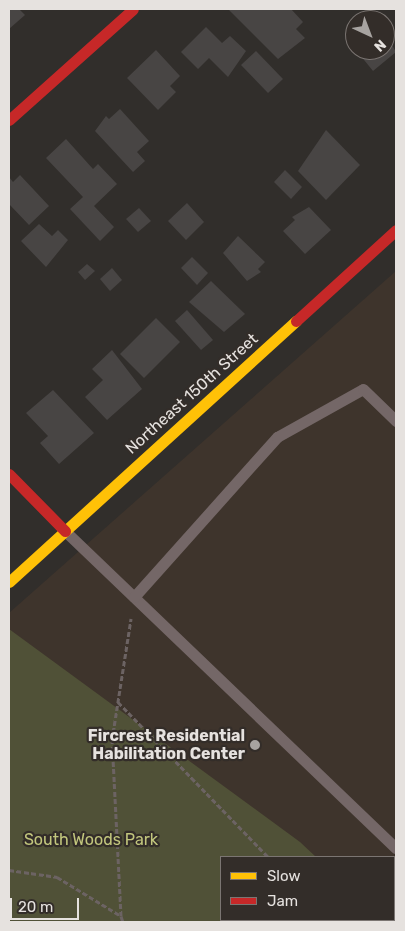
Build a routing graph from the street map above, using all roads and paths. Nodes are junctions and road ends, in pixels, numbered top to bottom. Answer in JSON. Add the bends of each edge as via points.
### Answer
{"nodes":[{"id":1,"x":133,"y":9,"type":"edge"},
{"id":2,"x":9,"y":120,"type":"edge"},
{"id":3,"x":396,"y":230,"type":"edge"},
{"id":4,"x":396,"y":421,"type":"edge"},
{"id":5,"x":9,"y":474,"type":"edge"},
{"id":6,"x":65,"y":531,"type":"junction"},
{"id":7,"x":9,"y":582,"type":"edge"},
{"id":8,"x":134,"y":597,"type":"junction"},
{"id":9,"x":118,"y":702,"type":"junction"},
{"id":10,"x":396,"y":848,"type":"edge"},
{"id":11,"x":267,"y":856,"type":"edge"},
{"id":12,"x":9,"y":870,"type":"edge"},
{"id":13,"x":121,"y":916,"type":"junction"},
{"id":14,"x":123,"y":922,"type":"edge"}],
"edges":[{"from":1,"to":2,"type":"street"},
{"from":3,"to":6,"type":"street","name":"Northeast 150th Street"},
{"from":4,"to":8,"type":"lane","via":[[363,388],[277,437]]},
{"from":5,"to":6,"type":"street"},
{"from":6,"to":7,"type":"street","name":"Northeast 150th Street"},
{"from":6,"to":8,"type":"lane"},
{"from":8,"to":9,"type":"path"},
{"from":8,"to":10,"type":"lane"},
{"from":9,"to":11,"type":"path"},
{"from":9,"to":13,"type":"path","via":[[112,740]]},
{"from":12,"to":13,"type":"path","via":[[57,877]]},
{"from":13,"to":14,"type":"path"}]}
